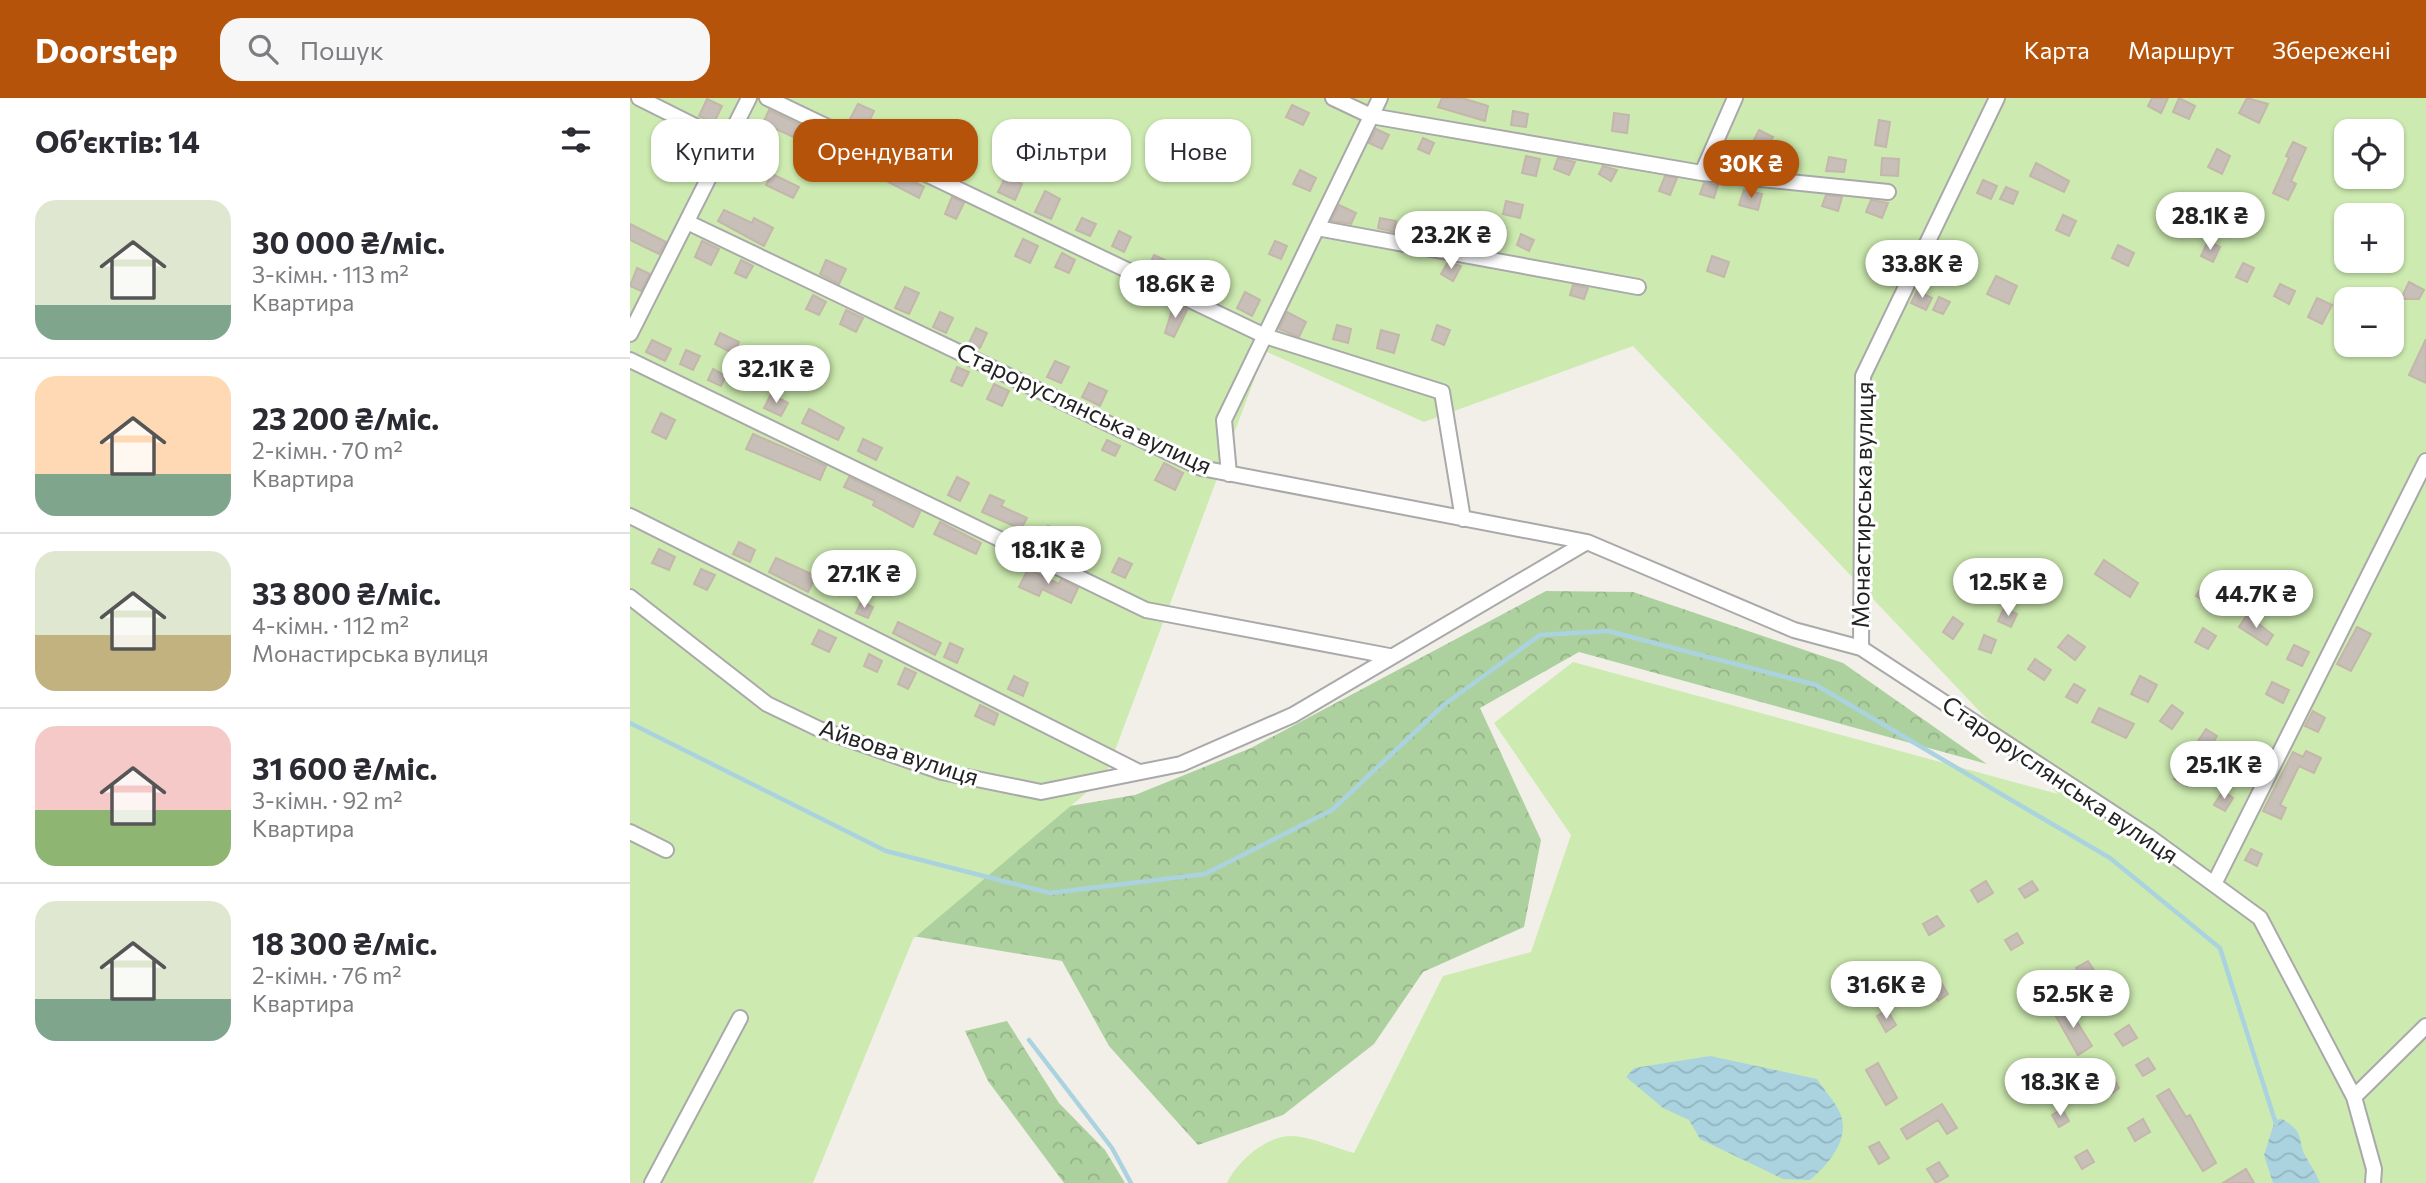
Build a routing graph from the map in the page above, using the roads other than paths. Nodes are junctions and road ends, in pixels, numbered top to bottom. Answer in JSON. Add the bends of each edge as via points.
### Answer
{"nodes":[{"id":1,"x":639,"y":98,"type":"edge"},
{"id":2,"x":749,"y":98,"type":"edge"},
{"id":3,"x":767,"y":98,"type":"edge"},
{"id":4,"x":1333,"y":98,"type":"edge"},
{"id":5,"x":1380,"y":98,"type":"edge"},
{"id":6,"x":1735,"y":98,"type":"edge"},
{"id":7,"x":1997,"y":98,"type":"edge"},
{"id":8,"x":1371,"y":117,"type":"junction"},
{"id":9,"x":681,"y":119,"type":"edge"},
{"id":10,"x":738,"y":119,"type":"edge"},
{"id":11,"x":1702,"y":173,"type":"junction"},
{"id":12,"x":707,"y":182,"type":"edge"},
{"id":13,"x":1888,"y":192,"type":"dead end"},
{"id":14,"x":687,"y":222,"type":"junction"},
{"id":15,"x":1317,"y":228,"type":"junction"},
{"id":16,"x":1638,"y":287,"type":"dead end"},
{"id":17,"x":630,"y":334,"type":"edge"},
{"id":18,"x":1265,"y":336,"type":"junction"},
{"id":19,"x":630,"y":360,"type":"edge"},
{"id":20,"x":2426,"y":461,"type":"edge"},
{"id":21,"x":1229,"y":474,"type":"junction"},
{"id":22,"x":630,"y":516,"type":"edge"},
{"id":23,"x":1462,"y":519,"type":"junction"},
{"id":24,"x":1587,"y":542,"type":"junction"},
{"id":25,"x":630,"y":597,"type":"edge"},
{"id":26,"x":1861,"y":648,"type":"junction"},
{"id":27,"x":1389,"y":656,"type":"junction"},
{"id":28,"x":1139,"y":772,"type":"junction"},
{"id":29,"x":630,"y":832,"type":"edge"},
{"id":30,"x":666,"y":850,"type":"dead end"},
{"id":31,"x":2214,"y":884,"type":"junction"},
{"id":32,"x":740,"y":1018,"type":"dead end"},
{"id":33,"x":2426,"y":1026,"type":"edge"},
{"id":34,"x":2354,"y":1097,"type":"junction"},
{"id":35,"x":652,"y":1183,"type":"edge"},
{"id":36,"x":2373,"y":1183,"type":"edge"}],
"edges":[{"from":1,"to":9,"type":"street"},
{"from":2,"to":10,"type":"street"},
{"from":3,"to":18,"type":"street"},
{"from":4,"to":8,"type":"street"},
{"from":5,"to":8,"type":"street"},
{"from":6,"to":11,"type":"street"},
{"from":7,"to":26,"type":"street","name":"Монастирська вулиця","via":[[1863,376]]},
{"from":8,"to":11,"type":"street"},
{"from":8,"to":15,"type":"street"},
{"from":11,"to":13,"type":"street"},
{"from":12,"to":14,"type":"street"},
{"from":14,"to":17,"type":"street"},
{"from":14,"to":21,"type":"street","name":"Староруслянська вулиця","via":[[1201,468]]},
{"from":15,"to":16,"type":"street"},
{"from":15,"to":18,"type":"street"},
{"from":18,"to":21,"type":"street","via":[[1224,420]]},
{"from":18,"to":23,"type":"street","via":[[1442,392]]},
{"from":19,"to":27,"type":"street","via":[[1146,610]]},
{"from":20,"to":31,"type":"street"},
{"from":21,"to":23,"type":"street","name":"Староруслянська вулиця"},
{"from":22,"to":28,"type":"street"},
{"from":23,"to":24,"type":"street","name":"Староруслянська вулиця"},
{"from":24,"to":26,"type":"street","name":"Староруслянська вулиця","via":[[1794,630]]},
{"from":24,"to":27,"type":"street"},
{"from":25,"to":28,"type":"street","name":"Айвова вулиця","via":[[766,704],[818,729],[929,768],[1041,792]]},
{"from":26,"to":31,"type":"street","name":"Староруслянська вулиця"},
{"from":27,"to":28,"type":"street","name":"Айвова вулиця","via":[[1293,715],[1181,764]]},
{"from":29,"to":30,"type":"street"},
{"from":31,"to":34,"type":"street","name":"Староруслянська вулиця","via":[[2260,918]]},
{"from":32,"to":35,"type":"street"},
{"from":33,"to":34,"type":"street"},
{"from":34,"to":36,"type":"street","name":"Староруслянська вулиця","via":[[2374,1169]]}]}
